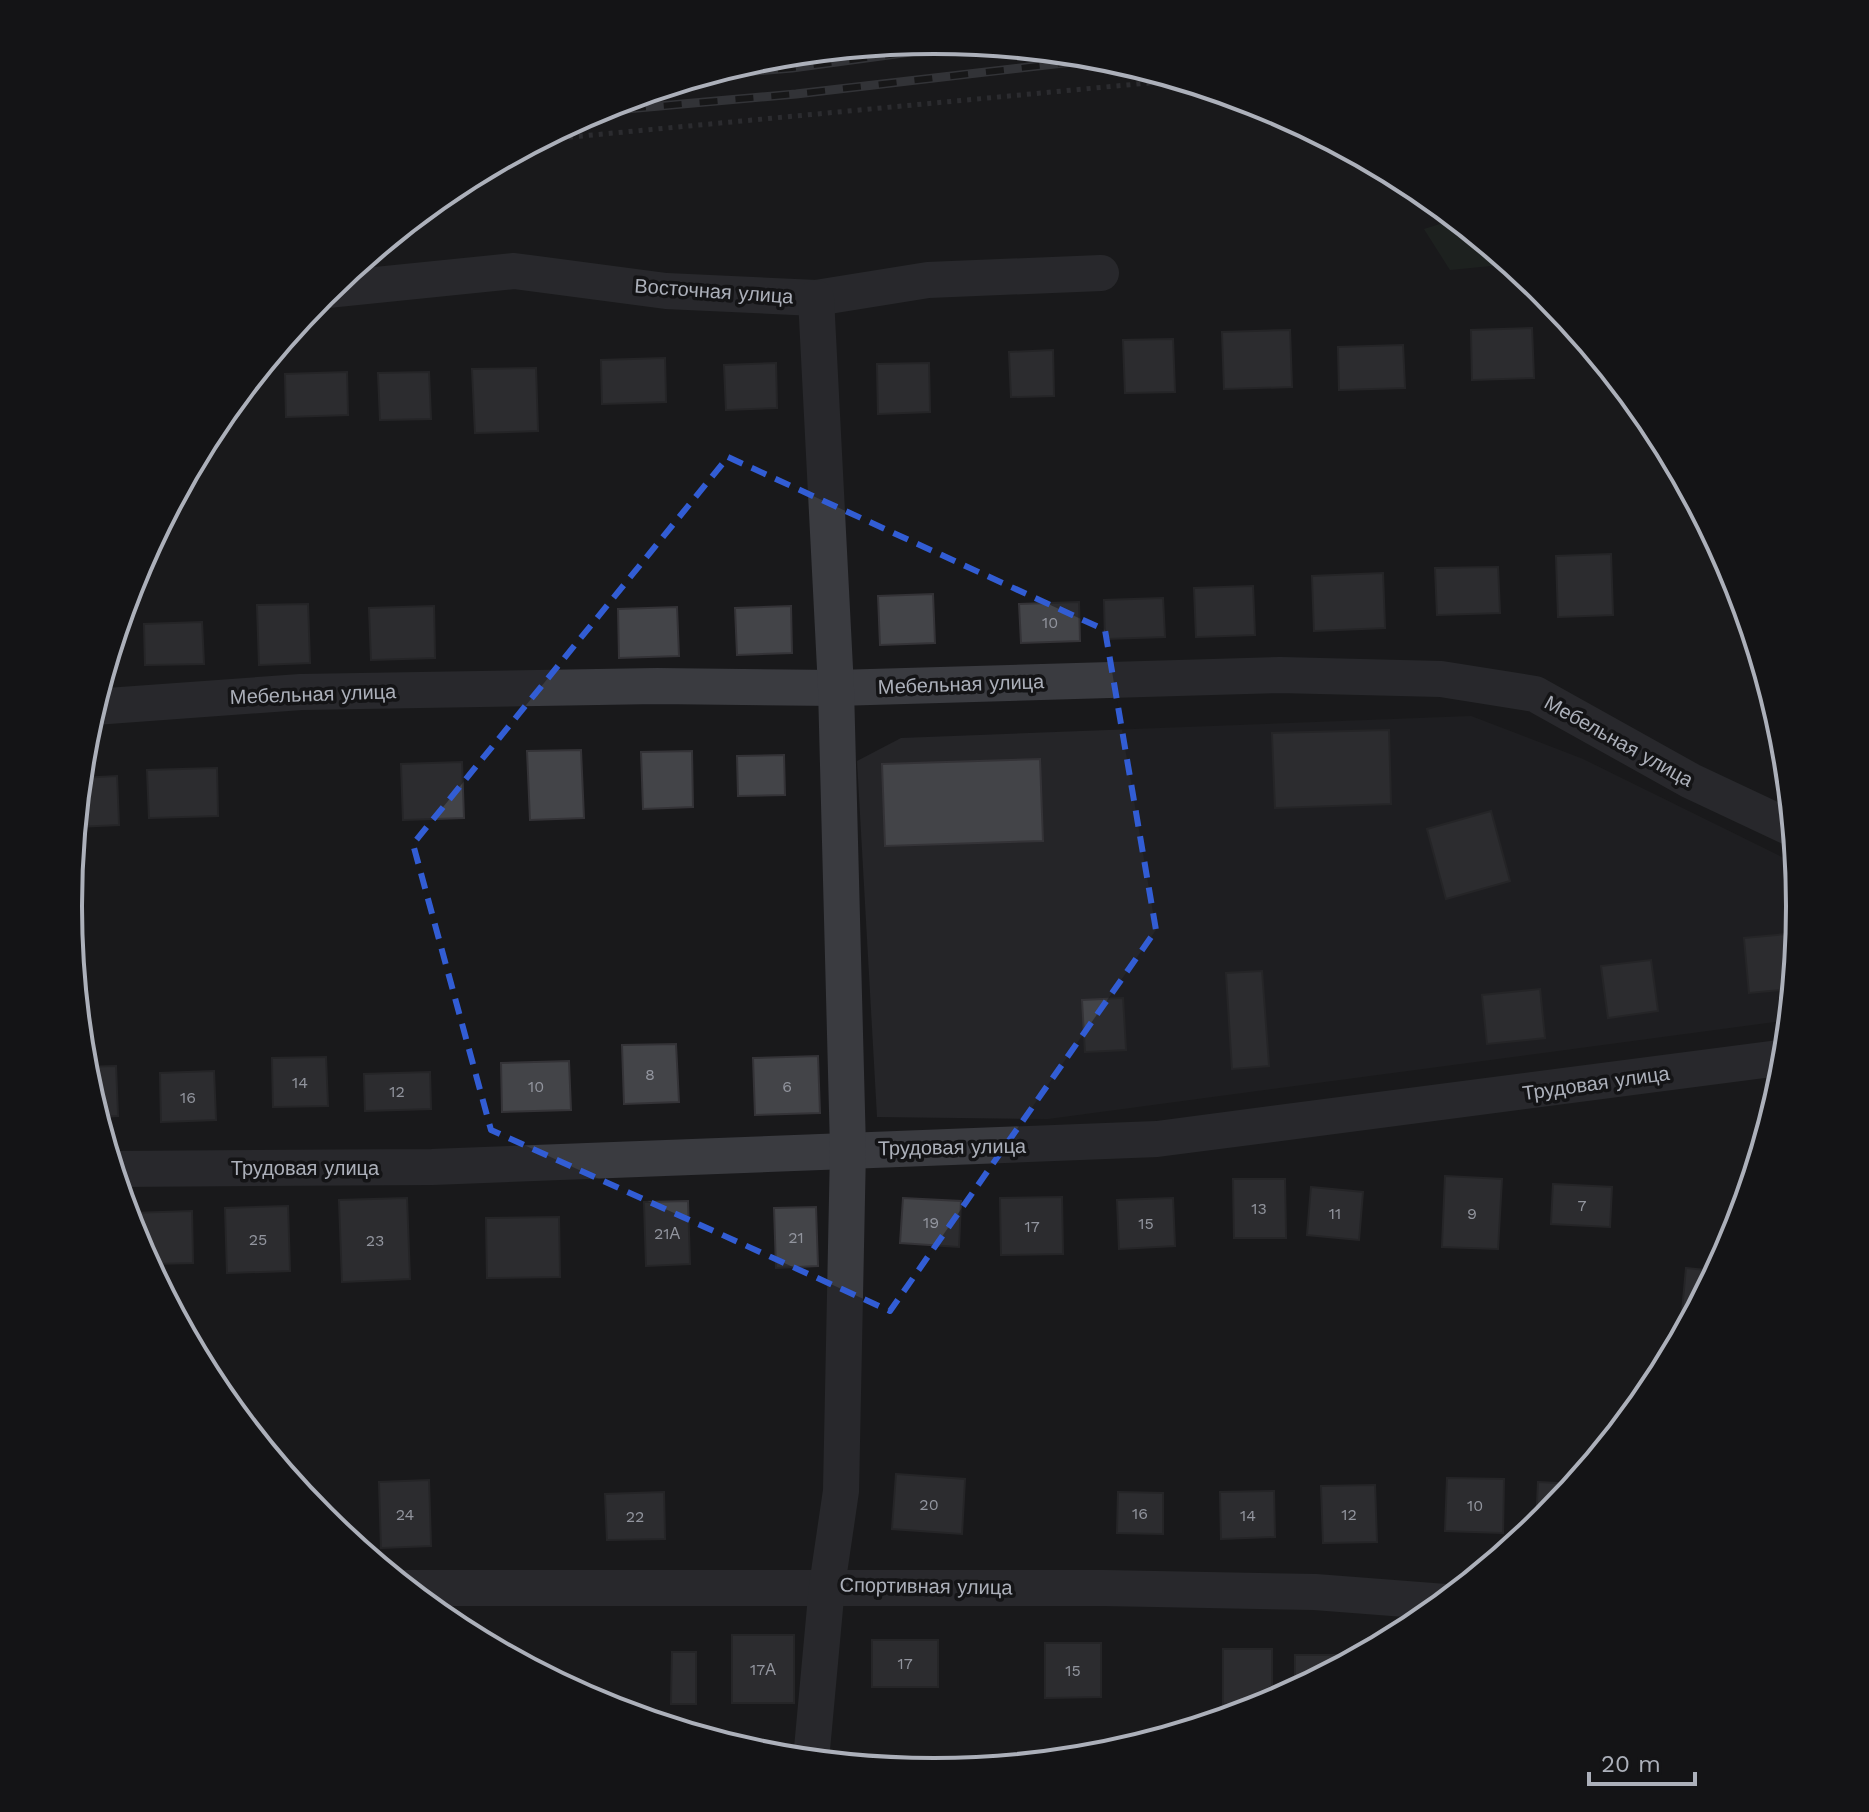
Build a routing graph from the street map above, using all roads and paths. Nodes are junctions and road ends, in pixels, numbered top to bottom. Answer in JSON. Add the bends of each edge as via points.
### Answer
{"nodes":[{"id":1,"x":1153,"y":83,"type":"edge"},
{"id":2,"x":568,"y":137,"type":"edge"},
{"id":3,"x":1101,"y":273,"type":"dead end"},
{"id":4,"x":349,"y":288,"type":"edge"},
{"id":5,"x":816,"y":298,"type":"junction"},
{"id":6,"x":836,"y":688,"type":"junction"},
{"id":7,"x":107,"y":706,"type":"edge"},
{"id":8,"x":1782,"y":824,"type":"edge"},
{"id":9,"x":1772,"y":1059,"type":"edge"},
{"id":10,"x":848,"y":1149,"type":"junction"},
{"id":11,"x":125,"y":1169,"type":"edge"},
{"id":12,"x":827,"y":1586,"type":"junction"},
{"id":13,"x":424,"y":1588,"type":"edge"},
{"id":14,"x":1427,"y":1601,"type":"edge"},
{"id":15,"x":812,"y":1749,"type":"edge"}],
"edges":[{"from":1,"to":2,"type":"path"},
{"from":3,"to":5,"type":"street","name":"Восточная улица","via":[[928,280]]},
{"from":4,"to":5,"type":"street","name":"Восточная улица","via":[[514,271],[666,291]]},
{"from":5,"to":6,"type":"street"},
{"from":6,"to":7,"type":"street","name":"Мебельная улица","via":[[301,692]]},
{"from":6,"to":8,"type":"street","name":"Мебельная улица","via":[[1280,675],[1441,679],[1535,694],[1691,781]]},
{"from":6,"to":10,"type":"street"},
{"from":9,"to":10,"type":"street","name":"Трудовая улица","via":[[1157,1139]]},
{"from":10,"to":11,"type":"street","name":"Трудовая улица","via":[[432,1167]]},
{"from":10,"to":12,"type":"street","via":[[841,1491]]},
{"from":12,"to":13,"type":"street","name":"Спортивная улица"},
{"from":12,"to":14,"type":"street","name":"Спортивная улица","via":[[1300,1592]]},
{"from":12,"to":15,"type":"street"}]}
